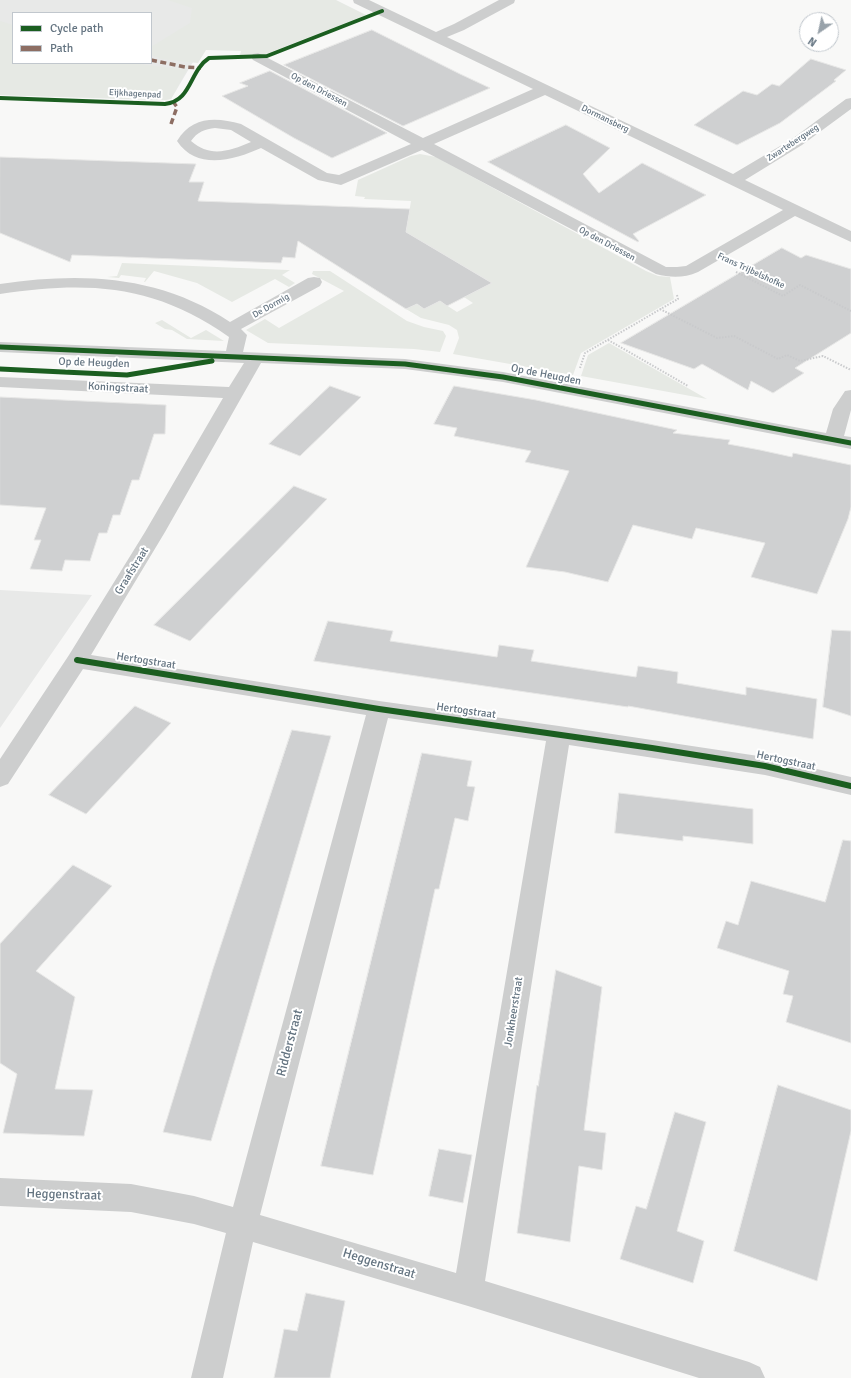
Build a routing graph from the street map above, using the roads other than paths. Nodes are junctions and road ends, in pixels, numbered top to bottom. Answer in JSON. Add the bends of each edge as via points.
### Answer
{"nodes":[{"id":1,"x":359,"y":0,"type":"edge"},
{"id":2,"x":509,"y":0,"type":"edge"},
{"id":3,"x":435,"y":37,"type":"junction"},
{"id":4,"x":258,"y":57,"type":"dead end"},
{"id":5,"x":544,"y":90,"type":"junction"},
{"id":6,"x":851,"y":102,"type":"edge"},
{"id":7,"x":262,"y":142,"type":"dead end"},
{"id":8,"x":422,"y":145,"type":"junction"},
{"id":9,"x":733,"y":181,"type":"junction"},
{"id":10,"x":795,"y":210,"type":"junction"},
{"id":11,"x":851,"y":237,"type":"edge"},
{"id":12,"x":314,"y":282,"type":"dead end"},
{"id":13,"x":0,"y":290,"type":"edge"},
{"id":14,"x":229,"y":329,"type":"junction"},
{"id":15,"x":0,"y":347,"type":"edge"},
{"id":16,"x":233,"y":357,"type":"junction"},
{"id":17,"x":255,"y":358,"type":"junction"},
{"id":18,"x":0,"y":382,"type":"edge"},
{"id":19,"x":235,"y":394,"type":"junction"},
{"id":20,"x":851,"y":395,"type":"edge"},
{"id":21,"x":842,"y":441,"type":"edge"},
{"id":22,"x":77,"y":660,"type":"junction"},
{"id":23,"x":379,"y":709,"type":"junction"},
{"id":24,"x":559,"y":734,"type":"junction"},
{"id":25,"x":0,"y":778,"type":"edge"},
{"id":26,"x":851,"y":786,"type":"edge"},
{"id":27,"x":0,"y":1192,"type":"edge"},
{"id":28,"x":243,"y":1223,"type":"junction"},
{"id":29,"x":468,"y":1291,"type":"junction"},
{"id":30,"x":207,"y":1378,"type":"edge"},
{"id":31,"x":749,"y":1378,"type":"edge"}],
"edges":[{"from":1,"to":3,"type":"street","name":"Dormansberg"},
{"from":2,"to":3,"type":"street"},
{"from":3,"to":5,"type":"street","name":"Dormansberg"},
{"from":4,"to":8,"type":"street","name":"Op den Driessen"},
{"from":5,"to":8,"type":"street"},
{"from":5,"to":9,"type":"street","name":"Dormansberg"},
{"from":6,"to":9,"type":"street","name":"Zwartebergweg","via":[[797,142]]},
{"from":7,"to":8,"type":"street","via":[[323,177],[333,180],[349,178]]},
{"from":8,"to":10,"type":"street","name":"Op den Driessen","via":[[657,269],[672,273],[684,272]]},
{"from":9,"to":10,"type":"street","name":"Dormansberg"},
{"from":10,"to":11,"type":"street","name":"Dormansberg"},
{"from":12,"to":14,"type":"street","name":"De Dormig"},
{"from":13,"to":14,"type":"street","via":[[46,283],[128,286],[171,297]]},
{"from":14,"to":16,"type":"street","via":[[238,335]]},
{"from":15,"to":16,"type":"street","name":"Op de Heugden"},
{"from":16,"to":17,"type":"street","name":"Op de Heugden"},
{"from":17,"to":19,"type":"street","name":"Graafstraat"},
{"from":17,"to":21,"type":"street","name":"Op de Heugden","via":[[405,364],[451,369]]},
{"from":18,"to":19,"type":"street","name":"Koningstraat"},
{"from":19,"to":22,"type":"street","name":"Graafstraat"},
{"from":20,"to":21,"type":"street","via":[[842,409]]},
{"from":22,"to":23,"type":"street","name":"Hertogstraat"},
{"from":22,"to":25,"type":"street","name":"Graafstraat"},
{"from":23,"to":24,"type":"street","name":"Hertogstraat"},
{"from":23,"to":28,"type":"street","name":"Ridderstraat"},
{"from":24,"to":26,"type":"street","name":"Hertogstraat","via":[[765,766]]},
{"from":24,"to":29,"type":"street","name":"Jonkheerstraat"},
{"from":27,"to":28,"type":"street","name":"Heggenstraat","via":[[131,1198],[194,1210]]},
{"from":28,"to":29,"type":"street","name":"Heggenstraat"},
{"from":28,"to":30,"type":"street","name":"Ridderstraat"},
{"from":29,"to":31,"type":"street","name":"Heggenstraat"}]}
